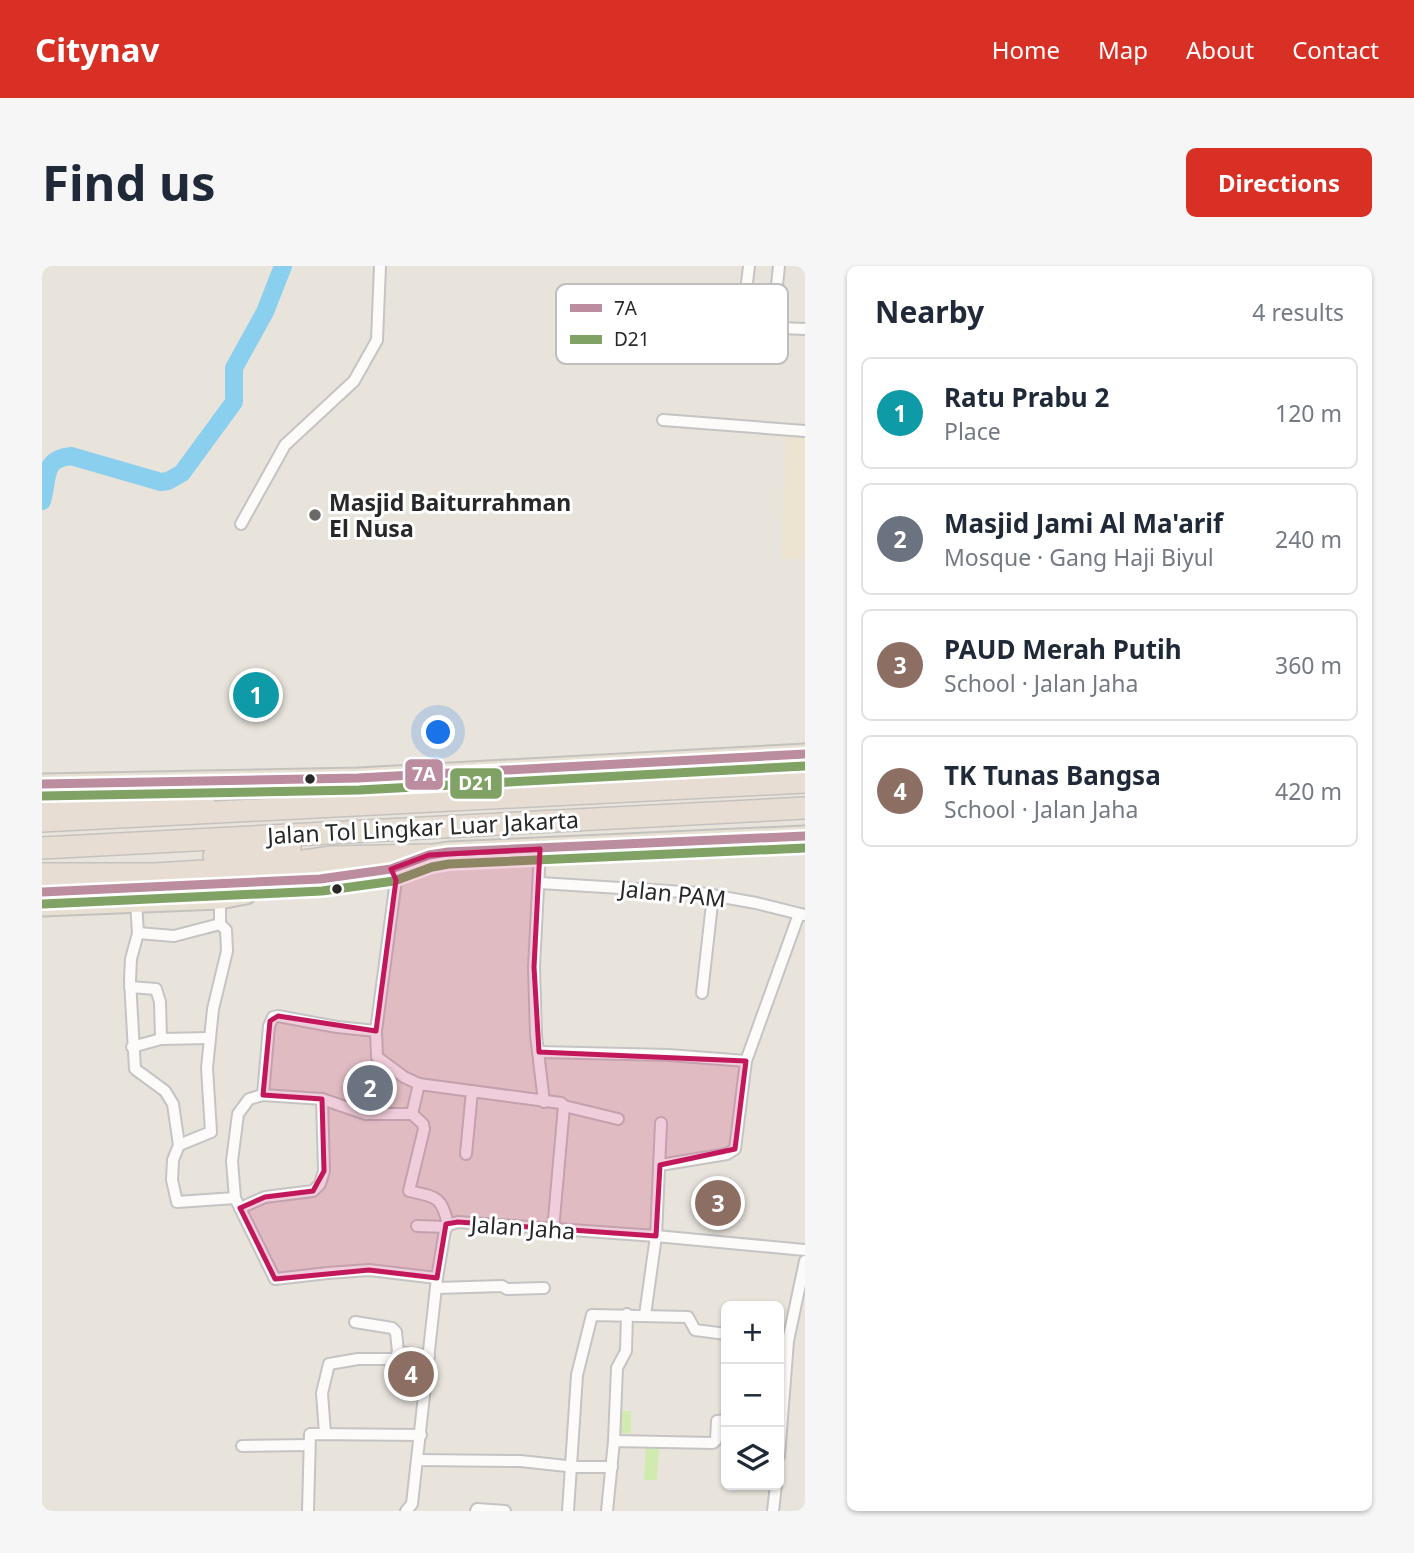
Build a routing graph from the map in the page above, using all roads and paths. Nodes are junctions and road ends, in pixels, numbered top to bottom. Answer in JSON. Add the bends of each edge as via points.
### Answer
{"nodes":[{"id":1,"x":380,"y":266,"type":"edge"},
{"id":2,"x":749,"y":266,"type":"edge"},
{"id":3,"x":779,"y":266,"type":"edge"},
{"id":4,"x":747,"y":284,"type":"edge"},
{"id":5,"x":777,"y":284,"type":"edge"},
{"id":6,"x":663,"y":420,"type":"dead end"},
{"id":7,"x":805,"y":430,"type":"edge"},
{"id":8,"x":241,"y":524,"type":"dead end"},
{"id":9,"x":805,"y":754,"type":"edge"},
{"id":10,"x":805,"y":769,"type":"edge"},
{"id":11,"x":42,"y":771,"type":"edge"},
{"id":12,"x":805,"y":782,"type":"edge"},
{"id":13,"x":42,"y":784,"type":"edge"},
{"id":14,"x":127,"y":784,"type":"junction"},
{"id":15,"x":625,"y":791,"type":"junction"},
{"id":16,"x":42,"y":803,"type":"edge"},
{"id":17,"x":412,"y":803,"type":"junction"},
{"id":18,"x":325,"y":807,"type":"junction"},
{"id":19,"x":805,"y":808,"type":"edge"},
{"id":20,"x":95,"y":810,"type":"junction"},
{"id":21,"x":593,"y":818,"type":"junction"},
{"id":22,"x":805,"y":820,"type":"edge"},
{"id":23,"x":42,"y":821,"type":"edge"},
{"id":24,"x":395,"y":829,"type":"junction"},
{"id":25,"x":326,"y":833,"type":"junction"},
{"id":26,"x":805,"y":836,"type":"edge"},
{"id":27,"x":42,"y":848,"type":"edge"},
{"id":28,"x":540,"y":849,"type":"junction"},
{"id":29,"x":429,"y":855,"type":"junction"},
{"id":30,"x":42,"y":865,"type":"edge"},
{"id":31,"x":391,"y":869,"type":"junction"},
{"id":32,"x":42,"y":874,"type":"edge"},
{"id":33,"x":316,"y":880,"type":"junction"},
{"id":34,"x":540,"y":883,"type":"junction"},
{"id":35,"x":42,"y":892,"type":"edge"},
{"id":36,"x":713,"y":895,"type":"junction"},
{"id":37,"x":220,"y":899,"type":"junction"},
{"id":38,"x":136,"y":902,"type":"junction"},
{"id":39,"x":42,"y":906,"type":"edge"},
{"id":40,"x":802,"y":915,"type":"edge"},
{"id":41,"x":220,"y":924,"type":"junction"},
{"id":42,"x":138,"y":933,"type":"junction"},
{"id":43,"x":130,"y":987,"type":"junction"},
{"id":44,"x":702,"y":992,"type":"dead end"},
{"id":45,"x":376,"y":1031,"type":"junction"},
{"id":46,"x":210,"y":1038,"type":"junction"},
{"id":47,"x":161,"y":1039,"type":"junction"},
{"id":48,"x":132,"y":1047,"type":"junction"},
{"id":49,"x":539,"y":1052,"type":"junction"},
{"id":50,"x":746,"y":1061,"type":"junction"},
{"id":51,"x":419,"y":1084,"type":"junction"},
{"id":52,"x":472,"y":1091,"type":"junction"},
{"id":53,"x":263,"y":1095,"type":"junction"},
{"id":54,"x":322,"y":1099,"type":"junction"},
{"id":55,"x":544,"y":1102,"type":"junction"},
{"id":56,"x":564,"y":1106,"type":"junction"},
{"id":57,"x":412,"y":1114,"type":"junction"},
{"id":58,"x":618,"y":1119,"type":"dead end"},
{"id":59,"x":661,"y":1124,"type":"dead end"},
{"id":60,"x":178,"y":1145,"type":"junction"},
{"id":61,"x":466,"y":1154,"type":"dead end"},
{"id":62,"x":660,"y":1165,"type":"junction"},
{"id":63,"x":237,"y":1203,"type":"junction"},
{"id":64,"x":417,"y":1226,"type":"dead end"},
{"id":65,"x":447,"y":1226,"type":"junction"},
{"id":66,"x":553,"y":1230,"type":"junction"},
{"id":67,"x":656,"y":1236,"type":"junction"},
{"id":68,"x":805,"y":1250,"type":"edge"},
{"id":69,"x":805,"y":1261,"type":"edge"},
{"id":70,"x":437,"y":1283,"type":"junction"},
{"id":71,"x":544,"y":1288,"type":"dead end"},
{"id":72,"x":627,"y":1314,"type":"junction"},
{"id":73,"x":645,"y":1315,"type":"junction"},
{"id":74,"x":355,"y":1322,"type":"dead end"},
{"id":75,"x":721,"y":1334,"type":"edge"},
{"id":76,"x":784,"y":1341,"type":"edge"},
{"id":77,"x":398,"y":1352,"type":"junction"},
{"id":78,"x":429,"y":1356,"type":"junction"},
{"id":79,"x":783,"y":1364,"type":"edge"},
{"id":80,"x":721,"y":1421,"type":"edge"},
{"id":81,"x":780,"y":1427,"type":"edge"},
{"id":82,"x":325,"y":1433,"type":"junction"},
{"id":83,"x":421,"y":1435,"type":"junction"},
{"id":84,"x":310,"y":1440,"type":"junction"},
{"id":85,"x":614,"y":1441,"type":"junction"},
{"id":86,"x":242,"y":1446,"type":"dead end"},
{"id":87,"x":417,"y":1460,"type":"junction"},
{"id":88,"x":571,"y":1466,"type":"junction"},
{"id":89,"x":612,"y":1467,"type":"junction"},
{"id":90,"x":775,"y":1490,"type":"edge"},
{"id":91,"x":308,"y":1511,"type":"edge"},
{"id":92,"x":406,"y":1511,"type":"edge"},
{"id":93,"x":475,"y":1511,"type":"edge"},
{"id":94,"x":505,"y":1511,"type":"edge"},
{"id":95,"x":568,"y":1511,"type":"edge"},
{"id":96,"x":607,"y":1511,"type":"edge"},
{"id":97,"x":773,"y":1511,"type":"edge"}],
"edges":[{"from":1,"to":8,"type":"street","via":[[373,350],[354,381],[289,440]]},
{"from":2,"to":4,"type":"street"},
{"from":3,"to":5,"type":"street"},
{"from":6,"to":7,"type":"street"},
{"from":9,"to":14,"type":"highway","via":[[350,778]]},
{"from":10,"to":15,"type":"highway","via":[[658,782]]},
{"from":11,"to":14,"type":"highway"},
{"from":12,"to":15,"type":"highway","name":"Jalan Tol Lingkar Luar Jakarta"},
{"from":13,"to":14,"type":"highway"},
{"from":15,"to":17,"type":"highway","name":"Jalan Tol Lingkar Luar Jakarta"},
{"from":16,"to":20,"type":"highway"},
{"from":17,"to":18,"type":"highway","name":"Jalan Tol Lingkar Luar Jakarta"},
{"from":17,"to":20,"type":"highway","via":[[403,796],[374,793]]},
{"from":18,"to":20,"type":"highway","name":"Jalan Tol Lingkar Luar Jakarta"},
{"from":18,"to":25,"type":"highway"},
{"from":19,"to":21,"type":"highway","name":"Jalan Tol Lingkar Luar Jakarta"},
{"from":20,"to":23,"type":"highway","name":"Jalan Tol Lingkar Luar Jakarta"},
{"from":21,"to":22,"type":"highway","via":[[625,825]]},
{"from":21,"to":24,"type":"highway","name":"Jalan Tol Lingkar Luar Jakarta"},
{"from":24,"to":25,"type":"highway","name":"Jalan Tol Lingkar Luar Jakarta"},
{"from":24,"to":30,"type":"highway","via":[[317,846]]},
{"from":25,"to":27,"type":"highway","name":"Jalan Tol Lingkar Luar Jakarta"},
{"from":26,"to":28,"type":"highway"},
{"from":28,"to":29,"type":"highway"},
{"from":28,"to":34,"type":"street"},
{"from":29,"to":31,"type":"highway"},
{"from":29,"to":32,"type":"highway","via":[[332,857],[155,874]]},
{"from":31,"to":33,"type":"highway"},
{"from":31,"to":45,"type":"street","via":[[396,880]]},
{"from":33,"to":35,"type":"highway"},
{"from":33,"to":37,"type":"highway"},
{"from":34,"to":36,"type":"street","name":"Jalan PAM"},
{"from":34,"to":49,"type":"street","via":[[534,967]]},
{"from":36,"to":40,"type":"street","name":"Jalan PAM"},
{"from":36,"to":44,"type":"street"},
{"from":37,"to":38,"type":"highway"},
{"from":37,"to":41,"type":"street"},
{"from":38,"to":39,"type":"highway"},
{"from":38,"to":42,"type":"street"},
{"from":40,"to":50,"type":"street"},
{"from":41,"to":42,"type":"street","via":[[174,936]]},
{"from":41,"to":46,"type":"street","via":[[226,930],[228,951],[212,1009]]},
{"from":42,"to":43,"type":"street"},
{"from":43,"to":47,"type":"street","via":[[156,989]]},
{"from":43,"to":48,"type":"street"},
{"from":45,"to":51,"type":"street","via":[[377,1058]]},
{"from":45,"to":53,"type":"street","via":[[273,1017]]},
{"from":46,"to":47,"type":"street"},
{"from":46,"to":60,"type":"street","via":[[211,1132]]},
{"from":47,"to":48,"type":"street"},
{"from":48,"to":60,"type":"street","via":[[135,1069],[165,1091],[173,1104]]},
{"from":49,"to":50,"type":"street"},
{"from":49,"to":55,"type":"street"},
{"from":50,"to":62,"type":"street","via":[[733,1153]]},
{"from":51,"to":52,"type":"street"},
{"from":51,"to":57,"type":"street"},
{"from":52,"to":55,"type":"street"},
{"from":52,"to":61,"type":"street"},
{"from":53,"to":54,"type":"street"},
{"from":53,"to":63,"type":"street","via":[[249,1099],[238,1114],[232,1161]]},
{"from":54,"to":57,"type":"street","via":[[366,1114]]},
{"from":54,"to":63,"type":"street","via":[[324,1171],[320,1184],[313,1191]]},
{"from":55,"to":56,"type":"street"},
{"from":56,"to":58,"type":"street"},
{"from":56,"to":66,"type":"street"},
{"from":57,"to":65,"type":"street","via":[[424,1129],[409,1192],[435,1197],[444,1206]]},
{"from":59,"to":62,"type":"street"},
{"from":60,"to":63,"type":"street","via":[[172,1180],[177,1202]]},
{"from":62,"to":67,"type":"street"},
{"from":63,"to":70,"type":"street","via":[[275,1279],[369,1270]]},
{"from":64,"to":65,"type":"street"},
{"from":65,"to":66,"type":"street","name":"Jalan Jaha","via":[[458,1222]]},
{"from":65,"to":70,"type":"street","name":"Jalan Jaha"},
{"from":66,"to":67,"type":"street","name":"Jalan Jaha"},
{"from":67,"to":68,"type":"street","name":"Jalan Jaha"},
{"from":67,"to":73,"type":"street"},
{"from":69,"to":76,"type":"street"},
{"from":70,"to":71,"type":"street"},
{"from":70,"to":78,"type":"street","name":"Jalan Jaha"},
{"from":72,"to":73,"type":"street"},
{"from":72,"to":85,"type":"street","via":[[626,1351],[617,1368]]},
{"from":72,"to":88,"type":"street","via":[[592,1315],[577,1375]]},
{"from":73,"to":75,"type":"street","via":[[688,1317],[695,1331]]},
{"from":74,"to":77,"type":"street","via":[[392,1328]]},
{"from":77,"to":78,"type":"street"},
{"from":77,"to":82,"type":"street","via":[[395,1359],[329,1364],[322,1393]]},
{"from":78,"to":83,"type":"street","name":"Jalan Jaha"},
{"from":79,"to":81,"type":"street"},
{"from":80,"to":85,"type":"street","via":[[717,1421],[713,1443]]},
{"from":82,"to":83,"type":"street"},
{"from":82,"to":84,"type":"street"},
{"from":83,"to":87,"type":"street","name":"Jalan Jaha"},
{"from":84,"to":86,"type":"street"},
{"from":84,"to":91,"type":"street"},
{"from":85,"to":89,"type":"street"},
{"from":87,"to":88,"type":"street"},
{"from":87,"to":92,"type":"street","name":"Jalan Jaha","via":[[412,1504]]},
{"from":88,"to":89,"type":"street"},
{"from":88,"to":95,"type":"street"},
{"from":89,"to":96,"type":"street"},
{"from":90,"to":97,"type":"street"},
{"from":93,"to":94,"type":"street"}]}
